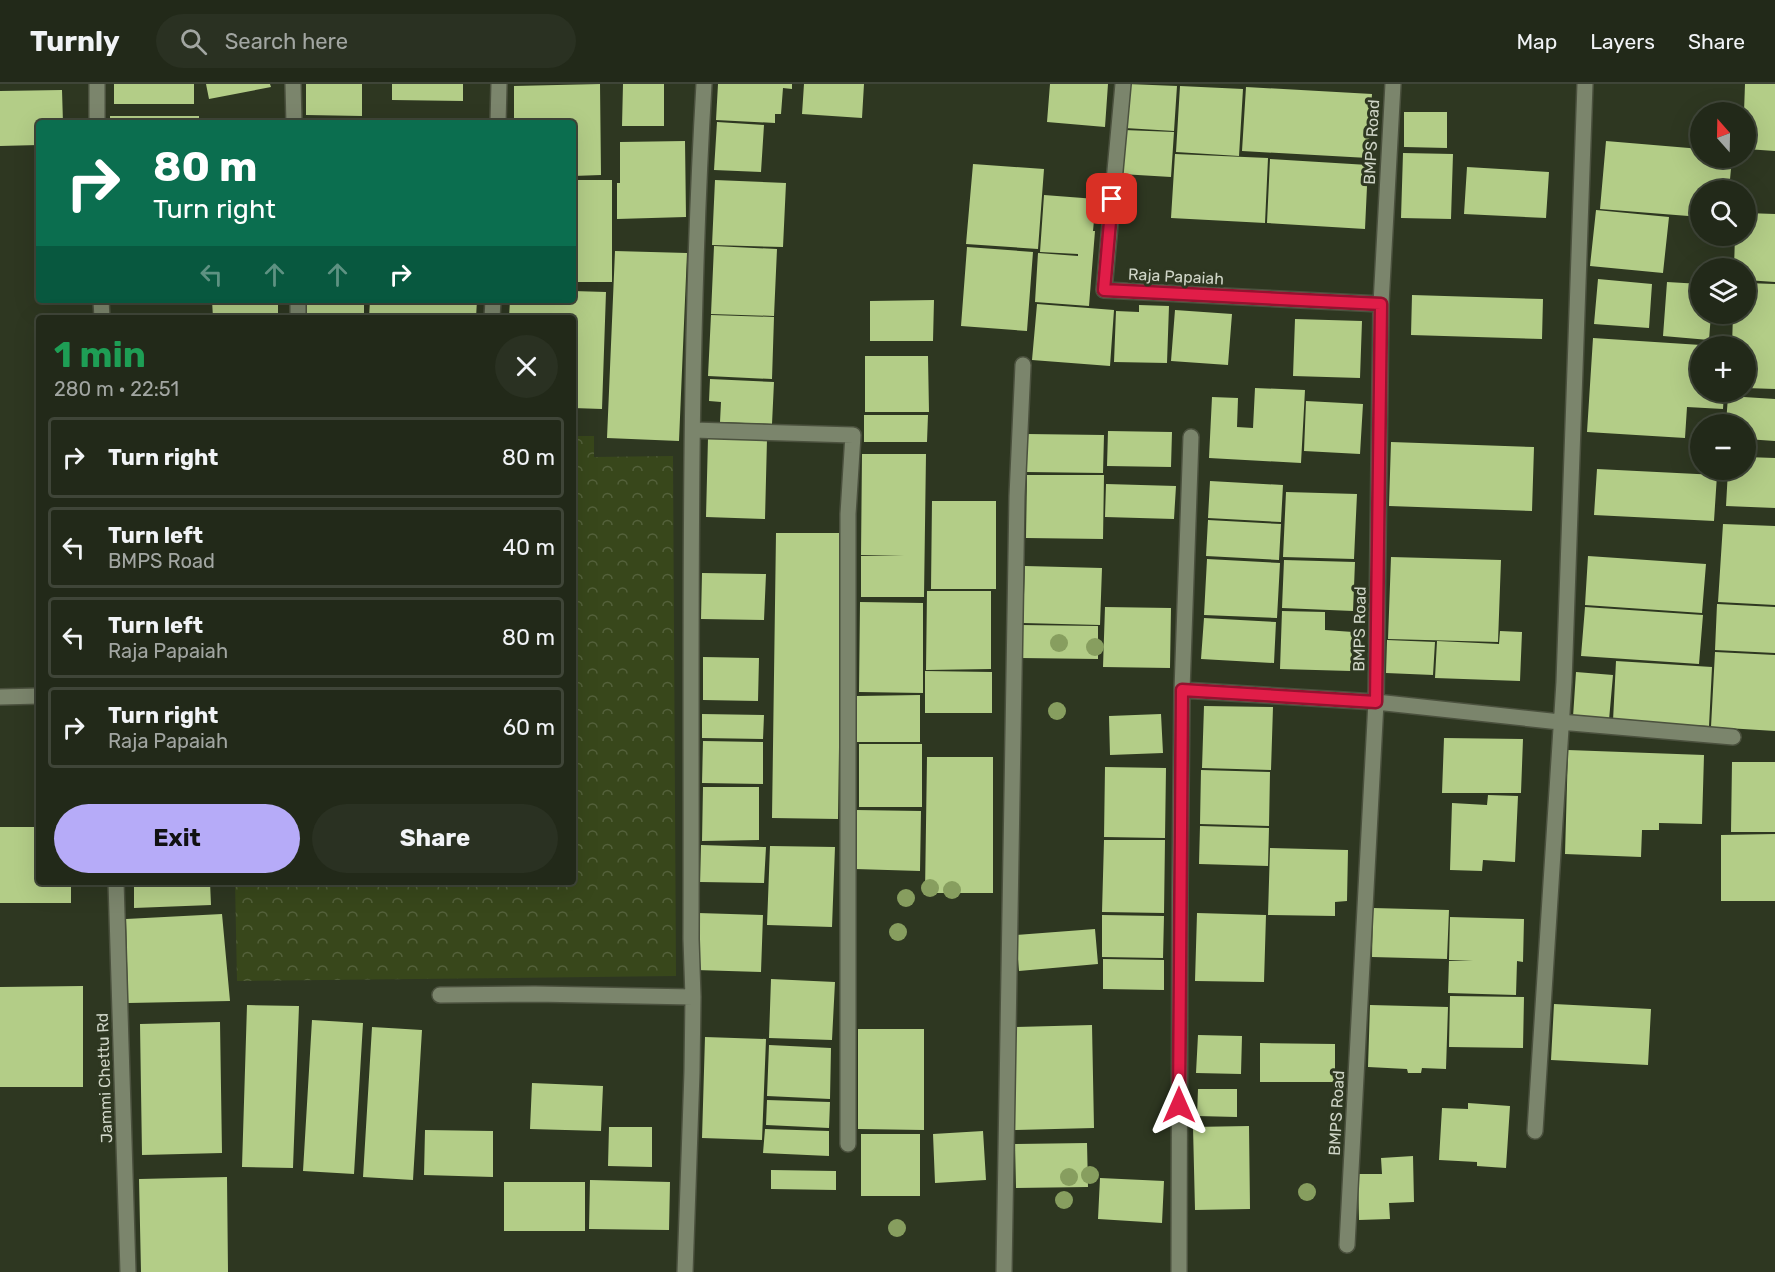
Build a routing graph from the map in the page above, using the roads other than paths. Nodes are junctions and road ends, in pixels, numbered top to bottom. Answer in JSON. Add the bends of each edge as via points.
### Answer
{"nodes":[{"id":1,"x":97,"y":84,"type":"edge"},
{"id":2,"x":293,"y":84,"type":"edge"},
{"id":3,"x":500,"y":84,"type":"edge"},
{"id":4,"x":704,"y":84,"type":"edge"},
{"id":5,"x":1123,"y":84,"type":"edge"},
{"id":6,"x":1393,"y":84,"type":"edge"},
{"id":7,"x":1585,"y":84,"type":"edge"},
{"id":8,"x":97,"y":120,"type":"edge"},
{"id":9,"x":294,"y":120,"type":"edge"},
{"id":10,"x":498,"y":120,"type":"edge"},
{"id":11,"x":1381,"y":304,"type":"junction"},
{"id":12,"x":1023,"y":365,"type":"dead end"},
{"id":13,"x":693,"y":430,"type":"junction"},
{"id":14,"x":1191,"y":437,"type":"dead end"},
{"id":15,"x":1182,"y":690,"type":"junction"},
{"id":16,"x":36,"y":696,"type":"edge"},
{"id":17,"x":0,"y":697,"type":"edge"},
{"id":18,"x":1376,"y":702,"type":"junction"},
{"id":19,"x":1560,"y":722,"type":"junction"},
{"id":20,"x":1733,"y":737,"type":"dead end"},
{"id":21,"x":116,"y":885,"type":"edge"},
{"id":22,"x":440,"y":994,"type":"dead end"},
{"id":23,"x":693,"y":997,"type":"junction"},
{"id":24,"x":1535,"y":1131,"type":"dead end"},
{"id":25,"x":848,"y":1144,"type":"dead end"},
{"id":26,"x":1347,"y":1245,"type":"dead end"},
{"id":27,"x":128,"y":1272,"type":"edge"},
{"id":28,"x":685,"y":1272,"type":"edge"},
{"id":29,"x":1004,"y":1272,"type":"edge"},
{"id":30,"x":1179,"y":1272,"type":"edge"}],
"edges":[{"from":1,"to":8,"type":"street"},
{"from":2,"to":9,"type":"street"},
{"from":3,"to":10,"type":"street"},
{"from":4,"to":13,"type":"street"},
{"from":5,"to":11,"type":"street","name":"Raja Papaiah","via":[[1104,290]]},
{"from":6,"to":11,"type":"street","name":"BMPS Road"},
{"from":7,"to":19,"type":"street"},
{"from":11,"to":18,"type":"street","name":"BMPS Road"},
{"from":12,"to":29,"type":"street","via":[[1017,496]]},
{"from":13,"to":23,"type":"street"},
{"from":13,"to":25,"type":"street","via":[[853,435],[848,514]]},
{"from":14,"to":15,"type":"street"},
{"from":15,"to":18,"type":"street"},
{"from":15,"to":30,"type":"street"},
{"from":16,"to":17,"type":"street"},
{"from":18,"to":19,"type":"street"},
{"from":18,"to":26,"type":"street","name":"BMPS Road"},
{"from":19,"to":20,"type":"street"},
{"from":19,"to":24,"type":"street"},
{"from":21,"to":27,"type":"street","name":"Jammi Chettu Rd"},
{"from":22,"to":23,"type":"street"},
{"from":23,"to":28,"type":"street"}]}
